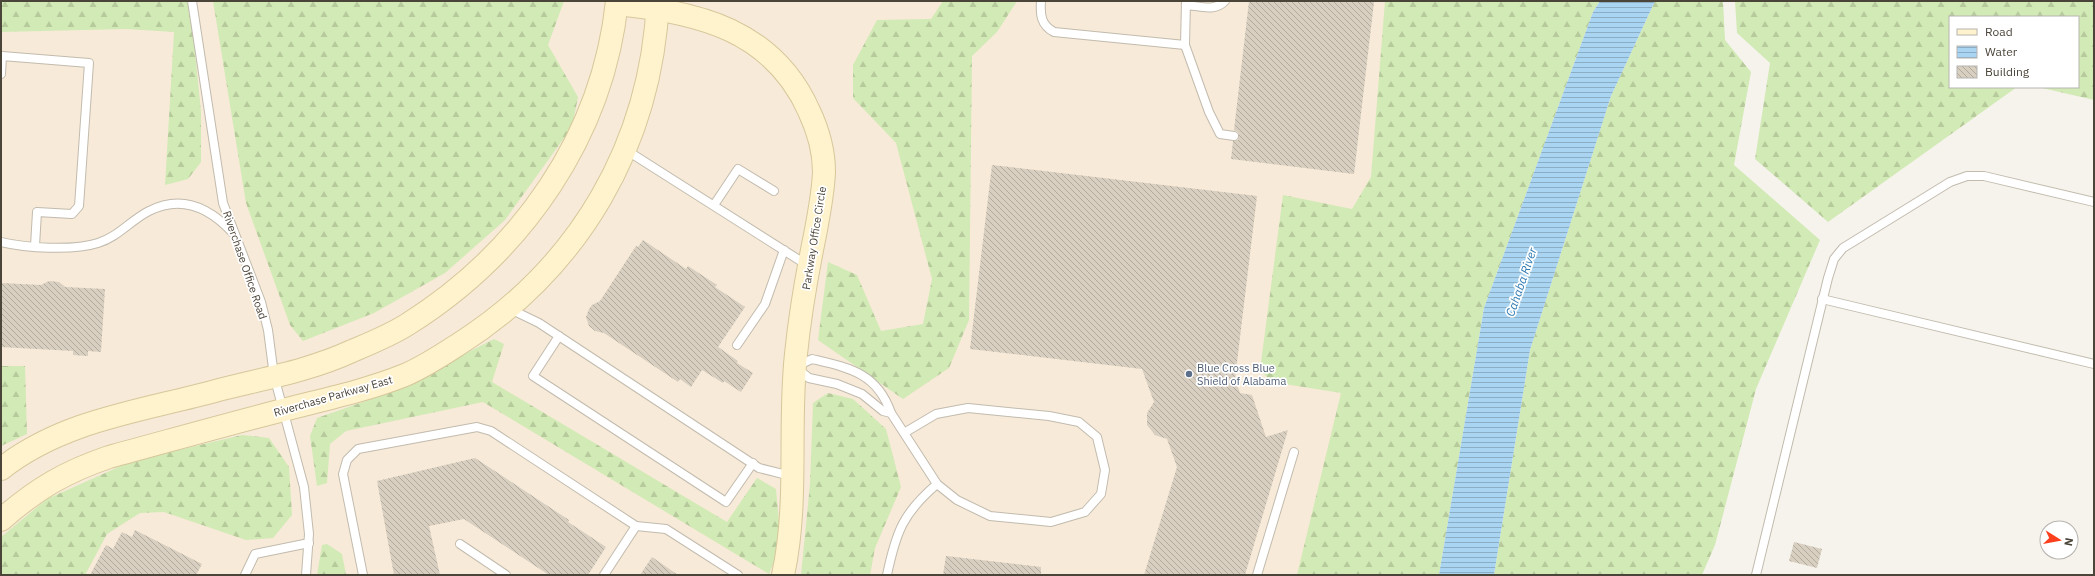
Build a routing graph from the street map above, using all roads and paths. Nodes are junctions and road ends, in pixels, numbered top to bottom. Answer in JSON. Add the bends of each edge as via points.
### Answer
{"nodes":[{"id":1,"x":192,"y":1,"type":"edge"},
{"id":2,"x":1041,"y":1,"type":"edge"},
{"id":3,"x":1225,"y":1,"type":"edge"},
{"id":4,"x":617,"y":2,"type":"edge"},
{"id":5,"x":1186,"y":3,"type":"edge"},
{"id":6,"x":658,"y":5,"type":"edge"},
{"id":7,"x":1184,"y":45,"type":"junction"},
{"id":8,"x":1,"y":74,"type":"edge"},
{"id":9,"x":1234,"y":136,"type":"dead end"},
{"id":10,"x":626,"y":149,"type":"junction"},
{"id":11,"x":774,"y":191,"type":"dead end"},
{"id":12,"x":2094,"y":202,"type":"edge"},
{"id":13,"x":714,"y":205,"type":"junction"},
{"id":14,"x":234,"y":235,"type":"junction"},
{"id":15,"x":1,"y":242,"type":"edge"},
{"id":16,"x":35,"y":246,"type":"junction"},
{"id":17,"x":784,"y":250,"type":"junction"},
{"id":18,"x":810,"y":266,"type":"junction"},
{"id":19,"x":1822,"y":300,"type":"junction"},
{"id":20,"x":510,"y":309,"type":"junction"},
{"id":21,"x":559,"y":336,"type":"junction"},
{"id":22,"x":737,"y":345,"type":"dead end"},
{"id":23,"x":2094,"y":364,"type":"edge"},
{"id":24,"x":795,"y":366,"type":"junction"},
{"id":25,"x":274,"y":376,"type":"junction"},
{"id":26,"x":284,"y":410,"type":"junction"},
{"id":27,"x":891,"y":414,"type":"junction"},
{"id":28,"x":904,"y":433,"type":"junction"},
{"id":29,"x":1294,"y":452,"type":"dead end"},
{"id":30,"x":752,"y":463,"type":"junction"},
{"id":31,"x":1,"y":469,"type":"edge"},
{"id":32,"x":792,"y":476,"type":"junction"},
{"id":33,"x":937,"y":484,"type":"junction"},
{"id":34,"x":1,"y":520,"type":"edge"},
{"id":35,"x":636,"y":526,"type":"junction"},
{"id":36,"x":309,"y":543,"type":"junction"},
{"id":37,"x":460,"y":544,"type":"dead end"},
{"id":38,"x":245,"y":575,"type":"edge"},
{"id":39,"x":306,"y":575,"type":"edge"},
{"id":40,"x":363,"y":575,"type":"edge"},
{"id":41,"x":506,"y":575,"type":"edge"},
{"id":42,"x":604,"y":575,"type":"edge"},
{"id":43,"x":738,"y":575,"type":"edge"},
{"id":44,"x":783,"y":575,"type":"edge"},
{"id":45,"x":888,"y":575,"type":"edge"},
{"id":46,"x":1257,"y":575,"type":"edge"},
{"id":47,"x":1756,"y":575,"type":"edge"}],
"edges":[{"from":1,"to":14,"type":"lane","name":"Riverchase Office Road","via":[[224,203]]},
{"from":2,"to":7,"type":"lane","via":[[1040,14],[1046,28],[1054,32]]},
{"from":3,"to":5,"type":"lane","via":[[1213,8]]},
{"from":4,"to":6,"type":"street","name":"Parkway Office Circle"},
{"from":4,"to":25,"type":"street","via":[[614,26],[600,82],[586,119],[566,161],[518,231],[467,282],[406,325],[338,357]]},
{"from":5,"to":7,"type":"lane"},
{"from":6,"to":10,"type":"street","name":"Riverchase Parkway East","via":[[654,52]]},
{"from":6,"to":18,"type":"street","name":"Parkway Office Circle","via":[[727,27],[748,39],[779,64],[802,95],[818,135],[824,170],[822,202]]},
{"from":7,"to":9,"type":"lane","via":[[1220,134]]},
{"from":8,"to":16,"type":"lane","via":[[2,56],[89,63],[79,206],[72,214],[37,212]]},
{"from":10,"to":13,"type":"lane"},
{"from":10,"to":20,"type":"street","name":"Riverchase Parkway East","via":[[613,178],[586,222],[553,264]]},
{"from":11,"to":13,"type":"lane","via":[[738,168]]},
{"from":12,"to":19,"type":"lane","via":[[1984,176],[1967,176],[1950,182],[1843,248],[1834,259]]},
{"from":13,"to":17,"type":"lane"},
{"from":14,"to":16,"type":"lane","via":[[210,212],[188,204],[177,204],[149,210],[98,243],[71,248]]},
{"from":14,"to":25,"type":"lane","name":"Riverchase Office Road","via":[[268,330]]},
{"from":15,"to":16,"type":"lane"},
{"from":17,"to":18,"type":"lane"},
{"from":17,"to":22,"type":"lane","via":[[765,304]]},
{"from":18,"to":24,"type":"street","name":"Parkway Office Circle"},
{"from":19,"to":23,"type":"lane"},
{"from":19,"to":47,"type":"lane"},
{"from":20,"to":21,"type":"lane","via":[[539,322]]},
{"from":20,"to":26,"type":"street","name":"Riverchase Parkway East","via":[[466,340],[406,375]]},
{"from":21,"to":30,"type":"lane"},
{"from":21,"to":30,"type":"lane","via":[[533,376],[726,502]]},
{"from":24,"to":27,"type":"lane","via":[[809,378],[837,384],[862,394],[883,411]]},
{"from":24,"to":27,"type":"lane","via":[[812,359],[858,372],[872,381],[886,398]]},
{"from":24,"to":32,"type":"street","name":"Parkway Office Circle"},
{"from":25,"to":26,"type":"lane","name":"Riverchase Office Road"},
{"from":25,"to":31,"type":"street","via":[[85,423],[40,443]]},
{"from":26,"to":34,"type":"street","name":"Riverchase Parkway East","via":[[87,464],[42,487]]},
{"from":26,"to":36,"type":"lane","name":"Riverchase Office Road","via":[[304,487]]},
{"from":27,"to":28,"type":"lane"},
{"from":28,"to":33,"type":"lane"},
{"from":28,"to":33,"type":"lane","via":[[936,414],[968,408],[1049,416],[1079,422],[1097,437],[1105,470],[1100,494],[1085,512],[1051,522],[990,516],[957,500]]},
{"from":29,"to":46,"type":"lane"},
{"from":30,"to":32,"type":"lane","via":[[759,468]]},
{"from":32,"to":44,"type":"street","name":"Parkway Office Circle","via":[[792,518]]},
{"from":33,"to":45,"type":"lane","via":[[919,499],[902,523],[894,545]]},
{"from":35,"to":40,"type":"lane","via":[[490,431],[477,427],[358,449],[347,460],[343,474]]},
{"from":35,"to":42,"type":"lane"},
{"from":35,"to":43,"type":"lane","via":[[666,529]]},
{"from":36,"to":38,"type":"lane","via":[[255,554]]},
{"from":36,"to":39,"type":"lane","name":"Riverchase Office Road"},
{"from":37,"to":41,"type":"lane"}]}
